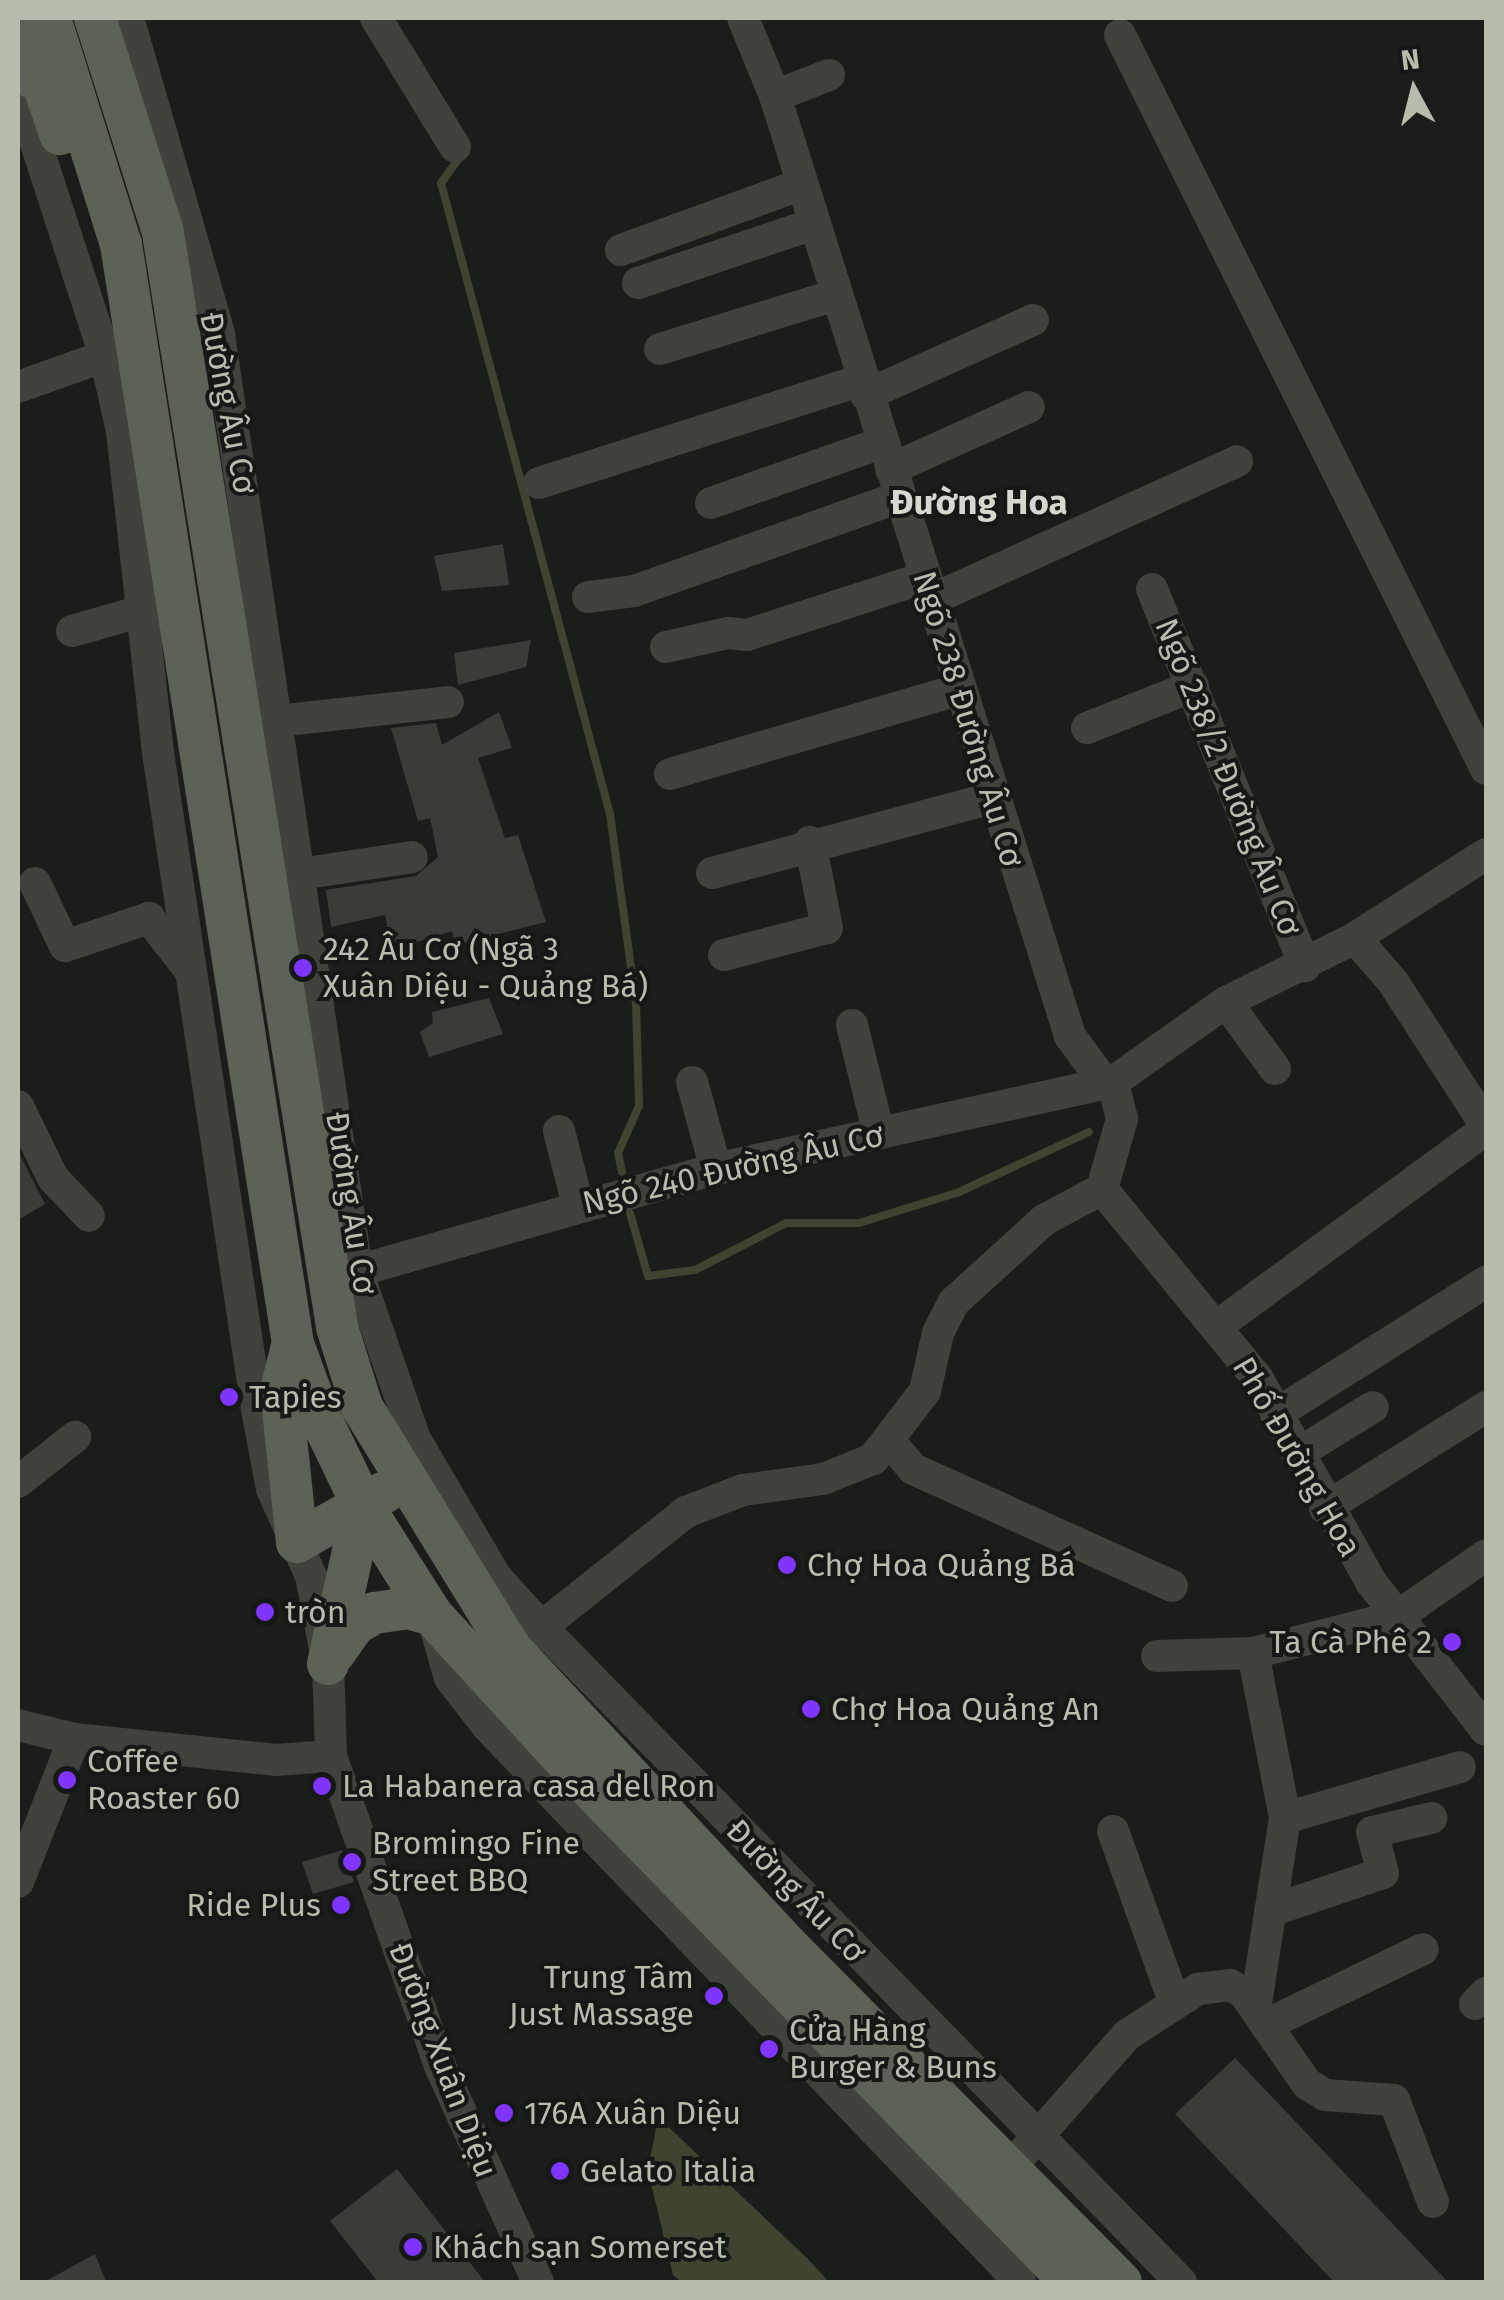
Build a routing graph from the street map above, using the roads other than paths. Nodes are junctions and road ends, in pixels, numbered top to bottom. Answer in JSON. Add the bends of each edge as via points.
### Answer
{"nodes":[{"id":1,"x":50,"y":18,"type":"edge"},
{"id":2,"x":95,"y":18,"type":"edge"},
{"id":3,"x":128,"y":18,"type":"edge"},
{"id":4,"x":376,"y":18,"type":"edge"},
{"id":5,"x":744,"y":18,"type":"edge"},
{"id":6,"x":18,"y":24,"type":"edge"},
{"id":7,"x":1120,"y":35,"type":"dead end"},
{"id":8,"x":18,"y":65,"type":"edge"},
{"id":9,"x":830,"y":75,"type":"dead end"},
{"id":10,"x":18,"y":88,"type":"edge"},
{"id":11,"x":775,"y":96,"type":"junction"},
{"id":12,"x":455,"y":147,"type":"dead end"},
{"id":13,"x":800,"y":185,"type":"junction"},
{"id":14,"x":813,"y":224,"type":"junction"},
{"id":15,"x":121,"y":244,"type":"junction"},
{"id":16,"x":620,"y":250,"type":"dead end"},
{"id":17,"x":638,"y":283,"type":"dead end"},
{"id":18,"x":835,"y":295,"type":"junction"},
{"id":19,"x":1033,"y":320,"type":"dead end"},
{"id":20,"x":660,"y":349,"type":"dead end"},
{"id":21,"x":105,"y":356,"type":"junction"},
{"id":22,"x":864,"y":387,"type":"junction"},
{"id":23,"x":18,"y":388,"type":"edge"},
{"id":24,"x":1029,"y":407,"type":"dead end"},
{"id":25,"x":1238,"y":462,"type":"dead end"},
{"id":26,"x":891,"y":469,"type":"junction"},
{"id":27,"x":539,"y":483,"type":"dead end"},
{"id":28,"x":711,"y":503,"type":"dead end"},
{"id":29,"x":1152,"y":588,"type":"dead end"},
{"id":30,"x":927,"y":589,"type":"junction"},
{"id":31,"x":588,"y":597,"type":"dead end"},
{"id":32,"x":142,"y":611,"type":"junction"},
{"id":33,"x":72,"y":631,"type":"dead end"},
{"id":34,"x":228,"y":645,"type":"junction"},
{"id":35,"x":666,"y":648,"type":"dead end"},
{"id":36,"x":180,"y":652,"type":"junction"},
{"id":37,"x":1193,"y":686,"type":"junction"},
{"id":38,"x":958,"y":690,"type":"junction"},
{"id":39,"x":448,"y":702,"type":"dead end"},
{"id":40,"x":277,"y":721,"type":"junction"},
{"id":41,"x":1087,"y":728,"type":"dead end"},
{"id":42,"x":1486,"y":770,"type":"edge"},
{"id":43,"x":670,"y":774,"type":"dead end"},
{"id":44,"x":991,"y":798,"type":"junction"},
{"id":45,"x":810,"y":842,"type":"junction"},
{"id":46,"x":1486,"y":854,"type":"edge"},
{"id":47,"x":412,"y":857,"type":"dead end"},
{"id":48,"x":712,"y":873,"type":"dead end"},
{"id":49,"x":300,"y":874,"type":"junction"},
{"id":50,"x":35,"y":883,"type":"dead end"},
{"id":51,"x":1355,"y":938,"type":"junction"},
{"id":52,"x":724,"y":956,"type":"dead end"},
{"id":53,"x":1305,"y":966,"type":"junction"},
{"id":54,"x":194,"y":976,"type":"junction"},
{"id":55,"x":1226,"y":1002,"type":"junction"},
{"id":56,"x":852,"y":1025,"type":"dead end"},
{"id":57,"x":1275,"y":1069,"type":"dead end"},
{"id":58,"x":692,"y":1082,"type":"dead end"},
{"id":59,"x":1113,"y":1082,"type":"junction"},
{"id":60,"x":23,"y":1115,"type":"edge"},
{"id":61,"x":1486,"y":1128,"type":"edge"},
{"id":62,"x":559,"y":1131,"type":"dead end"},
{"id":63,"x":878,"y":1134,"type":"junction"},
{"id":64,"x":716,"y":1170,"type":"junction"},
{"id":65,"x":1102,"y":1189,"type":"junction"},
{"id":66,"x":578,"y":1204,"type":"junction"},
{"id":67,"x":90,"y":1216,"type":"dead end"},
{"id":68,"x":357,"y":1270,"type":"junction"},
{"id":69,"x":1486,"y":1282,"type":"edge"},
{"id":70,"x":216,"y":1325,"type":"dead end"},
{"id":71,"x":1217,"y":1326,"type":"junction"},
{"id":72,"x":249,"y":1334,"type":"junction"},
{"id":73,"x":293,"y":1344,"type":"junction"},
{"id":74,"x":1486,"y":1406,"type":"edge"},
{"id":75,"x":1374,"y":1407,"type":"dead end"},
{"id":76,"x":1276,"y":1414,"type":"junction"},
{"id":77,"x":74,"y":1437,"type":"dead end"},
{"id":78,"x":889,"y":1442,"type":"junction"},
{"id":79,"x":1297,"y":1454,"type":"junction"},
{"id":80,"x":402,"y":1480,"type":"junction"},
{"id":81,"x":18,"y":1482,"type":"edge"},
{"id":82,"x":363,"y":1506,"type":"junction"},
{"id":83,"x":1325,"y":1508,"type":"junction"},
{"id":84,"x":297,"y":1542,"type":"junction"},
{"id":85,"x":1486,"y":1554,"type":"edge"},
{"id":86,"x":1172,"y":1586,"type":"dead end"},
{"id":87,"x":432,"y":1614,"type":"junction"},
{"id":88,"x":1398,"y":1616,"type":"junction"},
{"id":89,"x":526,"y":1639,"type":"junction"},
{"id":90,"x":1253,"y":1653,"type":"junction"},
{"id":91,"x":1156,"y":1656,"type":"dead end"},
{"id":92,"x":328,"y":1664,"type":"junction"},
{"id":93,"x":18,"y":1724,"type":"edge"},
{"id":94,"x":1486,"y":1730,"type":"edge"},
{"id":95,"x":74,"y":1739,"type":"junction"},
{"id":96,"x":332,"y":1756,"type":"junction"},
{"id":97,"x":1460,"y":1767,"type":"dead end"},
{"id":98,"x":1285,"y":1818,"type":"junction"},
{"id":99,"x":1432,"y":1818,"type":"dead end"},
{"id":100,"x":1114,"y":1832,"type":"dead end"},
{"id":101,"x":18,"y":1882,"type":"edge"},
{"id":102,"x":1270,"y":1911,"type":"junction"},
{"id":103,"x":1422,"y":1949,"type":"dead end"},
{"id":104,"x":1174,"y":2000,"type":"junction"},
{"id":105,"x":1260,"y":2017,"type":"junction"},
{"id":106,"x":845,"y":2028,"type":"junction"},
{"id":107,"x":1023,"y":2153,"type":"junction"},
{"id":108,"x":1432,"y":2202,"type":"dead end"},
{"id":109,"x":538,"y":2282,"type":"edge"},
{"id":110,"x":1020,"y":2282,"type":"edge"},
{"id":111,"x":1071,"y":2282,"type":"edge"},
{"id":112,"x":1121,"y":2282,"type":"edge"},
{"id":113,"x":1180,"y":2282,"type":"edge"}],
"edges":[{"from":1,"to":15,"type":"main road","name":"Đường Âu Cơ"},
{"from":2,"to":34,"type":"main road","name":"Đường Âu Cơ","via":[[163,233]]},
{"from":3,"to":40,"type":"street","name":"Đường Âu Cơ","via":[[219,334]]},
{"from":4,"to":12,"type":"street"},
{"from":5,"to":11,"type":"street","name":"Ngõ 238 Đường Âu Cơ"},
{"from":6,"to":8,"type":"main road","via":[[27,46]]},
{"from":7,"to":42,"type":"street"},
{"from":8,"to":15,"type":"main road","via":[[43,84],[84,202]]},
{"from":9,"to":11,"type":"street"},
{"from":10,"to":21,"type":"street"},
{"from":11,"to":13,"type":"street","name":"Ngõ 238 Đường Âu Cơ"},
{"from":13,"to":14,"type":"street","name":"Ngõ 238 Đường Âu Cơ"},
{"from":13,"to":16,"type":"street"},
{"from":14,"to":17,"type":"street"},
{"from":14,"to":18,"type":"street","name":"Ngõ 238 Đường Âu Cơ"},
{"from":15,"to":36,"type":"main road","name":"Đường Âu Cơ"},
{"from":18,"to":20,"type":"street"},
{"from":18,"to":22,"type":"street","name":"Ngõ 238 Đường Âu Cơ"},
{"from":19,"to":22,"type":"street"},
{"from":21,"to":23,"type":"street"},
{"from":21,"to":32,"type":"street","via":[[122,431]]},
{"from":22,"to":26,"type":"street","name":"Ngõ 238 Đường Âu Cơ"},
{"from":22,"to":27,"type":"street"},
{"from":24,"to":26,"type":"street"},
{"from":25,"to":30,"type":"street"},
{"from":26,"to":28,"type":"street"},
{"from":26,"to":30,"type":"street","name":"Ngõ 238 Đường Âu Cơ"},
{"from":26,"to":31,"type":"street","via":[[634,591]]},
{"from":29,"to":37,"type":"street","name":"Ngõ 238/2 Đường Âu Cơ"},
{"from":30,"to":35,"type":"street","via":[[747,635]]},
{"from":30,"to":38,"type":"street","name":"Ngõ 238 Đường Âu Cơ"},
{"from":32,"to":33,"type":"street"},
{"from":32,"to":54,"type":"street"},
{"from":34,"to":36,"type":"main road"},
{"from":34,"to":80,"type":"main road","name":"Đường Âu Cơ","via":[[337,1327],[362,1407]]},
{"from":36,"to":73,"type":"main road","name":"Đường Âu Cơ"},
{"from":37,"to":41,"type":"street"},
{"from":37,"to":53,"type":"street","name":"Ngõ 238/2 Đường Âu Cơ"},
{"from":38,"to":43,"type":"street"},
{"from":38,"to":44,"type":"street","name":"Ngõ 238 Đường Âu Cơ"},
{"from":39,"to":40,"type":"street"},
{"from":40,"to":49,"type":"street","name":"Đường Âu Cơ"},
{"from":44,"to":45,"type":"street"},
{"from":44,"to":59,"type":"street","name":"Ngõ 238 Đường Âu Cơ","via":[[1070,1036],[1100,1077]]},
{"from":45,"to":48,"type":"street"},
{"from":45,"to":52,"type":"street","via":[[827,928]]},
{"from":46,"to":51,"type":"street"},
{"from":47,"to":49,"type":"street"},
{"from":49,"to":68,"type":"street","name":"Đường Âu Cơ"},
{"from":50,"to":54,"type":"street","via":[[66,946],[149,918]]},
{"from":51,"to":53,"type":"street"},
{"from":51,"to":61,"type":"street","via":[[1394,982]]},
{"from":53,"to":55,"type":"street"},
{"from":54,"to":72,"type":"street"},
{"from":55,"to":57,"type":"street"},
{"from":55,"to":59,"type":"street"},
{"from":56,"to":63,"type":"street"},
{"from":58,"to":64,"type":"street"},
{"from":59,"to":63,"type":"street","name":"Ngõ 240 Đường Âu Cơ"},
{"from":59,"to":65,"type":"street","via":[[1122,1119]]},
{"from":60,"to":67,"type":"street","via":[[53,1178]]},
{"from":61,"to":71,"type":"street"},
{"from":62,"to":66,"type":"street"},
{"from":63,"to":64,"type":"street","name":"Ngõ 240 Đường Âu Cơ"},
{"from":64,"to":66,"type":"street","name":"Ngõ 240 Đường Âu Cơ"},
{"from":65,"to":71,"type":"street","name":"Phố Đường Hoa"},
{"from":65,"to":78,"type":"street","via":[[1044,1220],[954,1302],[938,1333],[925,1392]]},
{"from":66,"to":68,"type":"street","name":"Ngõ 240 Đường Âu Cơ"},
{"from":68,"to":89,"type":"street","name":"Đường Âu Cơ","via":[[415,1439]]},
{"from":69,"to":76,"type":"street"},
{"from":70,"to":72,"type":"street"},
{"from":71,"to":76,"type":"street","name":"Phố Đường Hoa"},
{"from":72,"to":84,"type":"street","via":[[272,1489]]},
{"from":73,"to":82,"type":"main road","name":"Đường Âu Cơ"},
{"from":73,"to":84,"type":"main road","via":[[281,1390]]},
{"from":74,"to":83,"type":"street"},
{"from":75,"to":79,"type":"street"},
{"from":76,"to":79,"type":"street","name":"Phố Đường Hoa"},
{"from":77,"to":81,"type":"street"},
{"from":78,"to":86,"type":"street","via":[[913,1468]]},
{"from":78,"to":89,"type":"street","via":[[846,1472],[743,1490],[686,1512]]},
{"from":79,"to":83,"type":"street","name":"Phố Đường Hoa"},
{"from":80,"to":82,"type":"main road"},
{"from":80,"to":89,"type":"main road","name":"Đường Âu Cơ"},
{"from":82,"to":84,"type":"main road"},
{"from":82,"to":87,"type":"main road","name":"Đường Âu Cơ"},
{"from":82,"to":92,"type":"main road"},
{"from":83,"to":88,"type":"street","name":"Phố Đường Hoa"},
{"from":84,"to":92,"type":"street","name":"Đường Xuân Diệu","via":[[311,1576]]},
{"from":85,"to":88,"type":"street"},
{"from":87,"to":92,"type":"main road","via":[[398,1608],[362,1618]]},
{"from":87,"to":106,"type":"main road","name":"Đường Âu Cơ"},
{"from":87,"to":110,"type":"street","name":"Đường Âu Cơ","via":[[450,1678],[488,1727]]},
{"from":88,"to":90,"type":"street"},
{"from":88,"to":94,"type":"street","name":"Phố Đường Hoa","via":[[1464,1710]]},
{"from":89,"to":106,"type":"main road","name":"Đường Âu Cơ"},
{"from":89,"to":107,"type":"street","name":"Đường Âu Cơ"},
{"from":90,"to":91,"type":"street"},
{"from":90,"to":98,"type":"street"},
{"from":92,"to":96,"type":"street","name":"Đường Xuân Diệu"},
{"from":93,"to":95,"type":"street"},
{"from":95,"to":96,"type":"street","via":[[276,1760]]},
{"from":95,"to":101,"type":"street"},
{"from":96,"to":109,"type":"street","name":"Đường Xuân Diệu","via":[[440,2066]]},
{"from":97,"to":98,"type":"street"},
{"from":98,"to":102,"type":"street"},
{"from":99,"to":102,"type":"street","via":[[1372,1832],[1383,1873]]},
{"from":100,"to":104,"type":"street"},
{"from":102,"to":105,"type":"street"},
{"from":103,"to":105,"type":"street"},
{"from":104,"to":105,"type":"street","via":[[1230,1985]]},
{"from":104,"to":107,"type":"street","via":[[1127,2035]]},
{"from":105,"to":108,"type":"street","via":[[1291,2066],[1325,2095],[1394,2100]]},
{"from":106,"to":107,"type":"main road","name":"Đường Âu Cơ"},
{"from":106,"to":111,"type":"main road","name":"Đường Âu Cơ"},
{"from":107,"to":112,"type":"main road","name":"Đường Âu Cơ"},
{"from":107,"to":113,"type":"street","name":"Đường Âu Cơ"}]}
